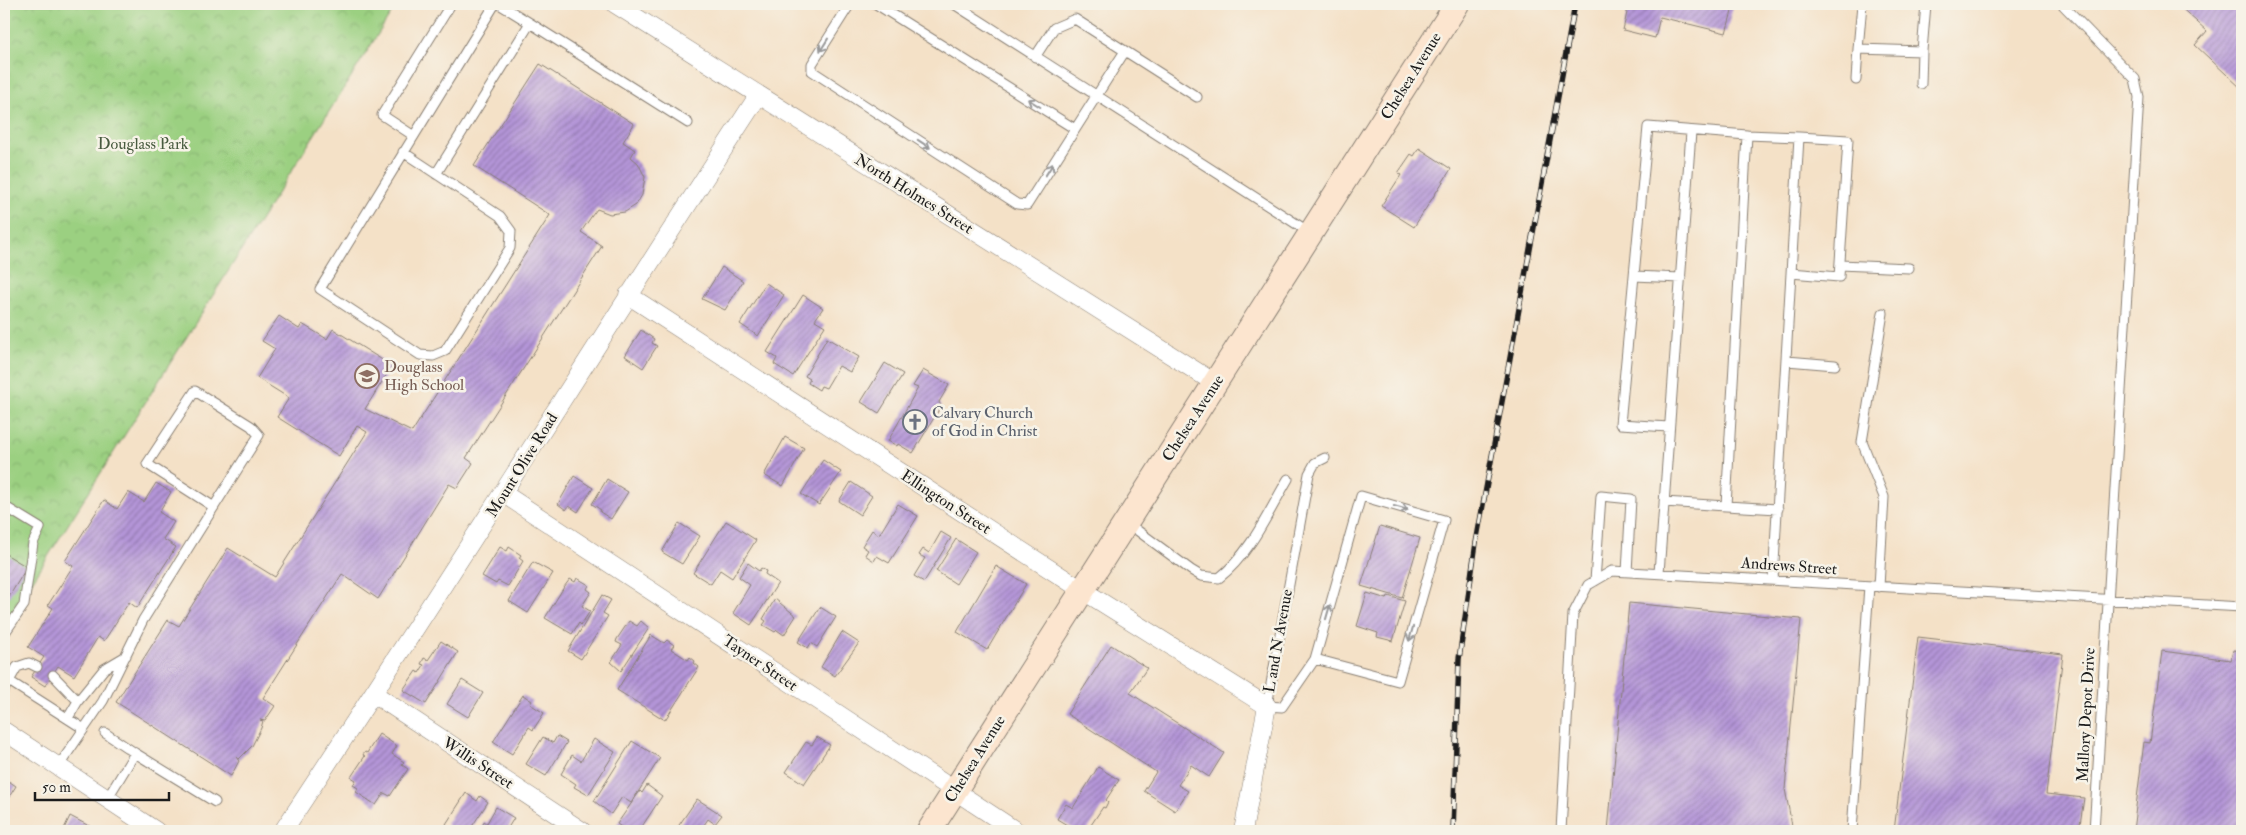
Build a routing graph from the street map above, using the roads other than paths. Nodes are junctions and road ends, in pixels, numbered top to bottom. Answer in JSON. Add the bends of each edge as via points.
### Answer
{"nodes":[{"id":1,"x":451,"y":4,"type":"edge"},
{"id":2,"x":495,"y":4,"type":"edge"},
{"id":3,"x":499,"y":4,"type":"edge"},
{"id":4,"x":614,"y":4,"type":"edge"},
{"id":5,"x":850,"y":4,"type":"edge"},
{"id":6,"x":876,"y":4,"type":"edge"},
{"id":7,"x":954,"y":4,"type":"edge"},
{"id":8,"x":1457,"y":4,"type":"edge"},
{"id":9,"x":1862,"y":4,"type":"edge"},
{"id":10,"x":1926,"y":4,"type":"edge"},
{"id":11,"x":2062,"y":4,"type":"edge"},
{"id":12,"x":530,"y":23,"type":"junction"},
{"id":13,"x":1858,"y":49,"type":"junction"},
{"id":14,"x":1124,"y":51,"type":"junction"},
{"id":15,"x":1922,"y":52,"type":"junction"},
{"id":16,"x":1035,"y":57,"type":"junction"},
{"id":17,"x":1856,"y":80,"type":"dead end"},
{"id":18,"x":1921,"y":84,"type":"dead end"},
{"id":19,"x":758,"y":96,"type":"junction"},
{"id":20,"x":1096,"y":96,"type":"junction"},
{"id":21,"x":1197,"y":97,"type":"dead end"},
{"id":22,"x":688,"y":123,"type":"dead end"},
{"id":23,"x":1075,"y":129,"type":"junction"},
{"id":24,"x":1691,"y":132,"type":"junction"},
{"id":25,"x":414,"y":136,"type":"junction"},
{"id":26,"x":1747,"y":136,"type":"junction"},
{"id":27,"x":1799,"y":136,"type":"junction"},
{"id":28,"x":403,"y":152,"type":"junction"},
{"id":29,"x":436,"y":174,"type":"junction"},
{"id":30,"x":1311,"y":234,"type":"junction"},
{"id":31,"x":1840,"y":264,"type":"junction"},
{"id":32,"x":1909,"y":268,"type":"dead end"},
{"id":33,"x":1791,"y":274,"type":"junction"},
{"id":34,"x":1634,"y":276,"type":"junction"},
{"id":35,"x":1680,"y":278,"type":"junction"},
{"id":36,"x":628,"y":296,"type":"junction"},
{"id":37,"x":1883,"y":313,"type":"dead end"},
{"id":38,"x":1788,"y":361,"type":"junction"},
{"id":39,"x":1835,"y":364,"type":"dead end"},
{"id":40,"x":1215,"y":383,"type":"junction"},
{"id":41,"x":1670,"y":427,"type":"junction"},
{"id":42,"x":1325,"y":458,"type":"dead end"},
{"id":43,"x":1288,"y":479,"type":"dead end"},
{"id":44,"x":504,"y":494,"type":"junction"},
{"id":45,"x":1664,"y":502,"type":"junction"},
{"id":46,"x":4,"y":506,"type":"edge"},
{"id":47,"x":1726,"y":506,"type":"junction"},
{"id":48,"x":214,"y":507,"type":"junction"},
{"id":49,"x":1778,"y":509,"type":"junction"},
{"id":50,"x":1126,"y":522,"type":"junction"},
{"id":51,"x":1626,"y":572,"type":"junction"},
{"id":52,"x":1659,"y":573,"type":"junction"},
{"id":53,"x":1774,"y":580,"type":"junction"},
{"id":54,"x":1595,"y":581,"type":"junction"},
{"id":55,"x":1869,"y":586,"type":"junction"},
{"id":56,"x":1879,"y":587,"type":"junction"},
{"id":57,"x":1082,"y":590,"type":"junction"},
{"id":58,"x":2108,"y":600,"type":"junction"},
{"id":59,"x":2242,"y":607,"type":"edge"},
{"id":60,"x":4,"y":634,"type":"edge"},
{"id":61,"x":126,"y":656,"type":"junction"},
{"id":62,"x":1315,"y":659,"type":"junction"},
{"id":63,"x":37,"y":667,"type":"dead end"},
{"id":64,"x":53,"y":675,"type":"dead end"},
{"id":65,"x":6,"y":685,"type":"edge"},
{"id":66,"x":374,"y":694,"type":"junction"},
{"id":67,"x":78,"y":701,"type":"junction"},
{"id":68,"x":1267,"y":706,"type":"junction"},
{"id":69,"x":68,"y":718,"type":"junction"},
{"id":70,"x":84,"y":730,"type":"junction"},
{"id":71,"x":4,"y":731,"type":"edge"},
{"id":72,"x":105,"y":733,"type":"dead end"},
{"id":73,"x":135,"y":753,"type":"junction"},
{"id":74,"x":58,"y":767,"type":"junction"},
{"id":75,"x":955,"y":792,"type":"junction"},
{"id":76,"x":107,"y":800,"type":"junction"},
{"id":77,"x":215,"y":802,"type":"dead end"},
{"id":78,"x":156,"y":831,"type":"edge"},
{"id":79,"x":283,"y":831,"type":"edge"},
{"id":80,"x":582,"y":831,"type":"edge"},
{"id":81,"x":929,"y":831,"type":"edge"},
{"id":82,"x":1016,"y":831,"type":"edge"},
{"id":83,"x":1243,"y":831,"type":"edge"},
{"id":84,"x":1560,"y":831,"type":"edge"},
{"id":85,"x":1852,"y":831,"type":"edge"},
{"id":86,"x":2094,"y":831,"type":"edge"}],
"edges":[{"from":1,"to":25,"type":"lane","via":[[382,115]]},
{"from":2,"to":25,"type":"lane"},
{"from":3,"to":12,"type":"lane"},
{"from":4,"to":19,"type":"street","name":"North Holmes Street"},
{"from":5,"to":23,"type":"lane","one_way":true,"via":[[812,64],[812,71],[1017,204],[1027,205]]},
{"from":23,"to":6,"type":"lane","one_way":true},
{"from":7,"to":16,"type":"lane"},
{"from":8,"to":30,"type":"main road","name":"Chelsea Avenue"},
{"from":9,"to":13,"type":"lane"},
{"from":10,"to":15,"type":"lane"},
{"from":11,"to":58,"type":"lane","name":"Mallory Depot Drive","via":[[2135,79],[2139,97]]},
{"from":12,"to":22,"type":"lane"},
{"from":12,"to":29,"type":"lane"},
{"from":13,"to":15,"type":"lane"},
{"from":13,"to":17,"type":"lane"},
{"from":14,"to":16,"type":"lane","via":[[1075,19],[1054,28]]},
{"from":14,"to":20,"type":"lane"},
{"from":14,"to":21,"type":"lane"},
{"from":15,"to":18,"type":"lane"},
{"from":16,"to":20,"type":"lane"},
{"from":19,"to":36,"type":"street","name":"Mount Olive Road"},
{"from":19,"to":40,"type":"street","name":"North Holmes Street"},
{"from":20,"to":23,"type":"lane"},
{"from":20,"to":30,"type":"lane"},
{"from":24,"to":26,"type":"lane"},
{"from":24,"to":34,"type":"lane","via":[[1648,127]]},
{"from":24,"to":35,"type":"lane"},
{"from":25,"to":28,"type":"lane"},
{"from":26,"to":27,"type":"lane"},
{"from":26,"to":47,"type":"lane"},
{"from":27,"to":31,"type":"lane","via":[[1848,140]]},
{"from":27,"to":33,"type":"lane"},
{"from":28,"to":29,"type":"lane"},
{"from":28,"to":29,"type":"lane","via":[[320,289],[420,355],[433,356],[445,351],[510,248],[511,231],[500,216]]},
{"from":30,"to":40,"type":"main road","name":"Chelsea Avenue"},
{"from":31,"to":32,"type":"lane"},
{"from":31,"to":33,"type":"lane","via":[[1839,277]]},
{"from":33,"to":38,"type":"lane"},
{"from":34,"to":35,"type":"lane"},
{"from":34,"to":41,"type":"lane","via":[[1620,424]]},
{"from":35,"to":41,"type":"lane"},
{"from":36,"to":44,"type":"street","name":"Mount Olive Road"},
{"from":36,"to":57,"type":"street","name":"Ellington Street"},
{"from":37,"to":56,"type":"lane","via":[[1862,442],[1884,497]]},
{"from":38,"to":39,"type":"lane"},
{"from":38,"to":49,"type":"lane"},
{"from":40,"to":50,"type":"main road","name":"Chelsea Avenue"},
{"from":41,"to":45,"type":"lane"},
{"from":42,"to":68,"type":"lane","name":"L and N Avenue","via":[[1315,463],[1309,474]]},
{"from":43,"to":50,"type":"lane","via":[[1254,538],[1219,578],[1201,576],[1191,570]]},
{"from":44,"to":66,"type":"street","name":"Mount Olive Road"},
{"from":44,"to":75,"type":"street","name":"Tayner Street"},
{"from":45,"to":47,"type":"lane"},
{"from":45,"to":52,"type":"lane"},
{"from":46,"to":60,"type":"lane","via":[[40,528],[33,543],[24,605]]},
{"from":47,"to":49,"type":"lane"},
{"from":48,"to":48,"type":"lane","via":[[259,435],[251,426],[195,391],[147,464]]},
{"from":48,"to":61,"type":"lane","via":[[143,620]]},
{"from":49,"to":53,"type":"lane"},
{"from":50,"to":57,"type":"main road","name":"Chelsea Avenue"},
{"from":51,"to":52,"type":"lane","name":"Andrews Street"},
{"from":51,"to":54,"type":"lane","name":"Andrews Street","via":[[1612,571]]},
{"from":51,"to":54,"type":"lane","via":[[1630,498],[1601,496]]},
{"from":52,"to":53,"type":"lane","name":"Andrews Street"},
{"from":53,"to":55,"type":"lane","name":"Andrews Street"},
{"from":54,"to":84,"type":"lane","name":"Andrews Street","via":[[1588,585],[1574,614]]},
{"from":55,"to":56,"type":"lane","name":"Andrews Street"},
{"from":55,"to":85,"type":"lane"},
{"from":56,"to":58,"type":"lane","name":"Andrews Street"},
{"from":57,"to":68,"type":"street","name":"Ellington Street"},
{"from":57,"to":75,"type":"main road","name":"Chelsea Avenue"},
{"from":58,"to":59,"type":"lane","name":"Andrews Street"},
{"from":58,"to":86,"type":"lane","name":"Mallory Depot Drive"},
{"from":61,"to":67,"type":"lane","via":[[104,669]]},
{"from":61,"to":70,"type":"lane"},
{"from":62,"to":62,"type":"lane","one_way":true,"via":[[1361,496],[1444,520],[1398,681]]},
{"from":62,"to":68,"type":"lane","via":[[1282,707]]},
{"from":63,"to":65,"type":"lane","via":[[29,663],[17,667]]},
{"from":64,"to":67,"type":"lane"},
{"from":65,"to":69,"type":"lane"},
{"from":66,"to":79,"type":"street","name":"Mount Olive Road"},
{"from":66,"to":80,"type":"street","name":"Willis Street"},
{"from":67,"to":69,"type":"lane"},
{"from":68,"to":83,"type":"street","name":"L and N Avenue"},
{"from":69,"to":70,"type":"lane"},
{"from":70,"to":74,"type":"lane"},
{"from":71,"to":74,"type":"street"},
{"from":72,"to":73,"type":"lane"},
{"from":73,"to":76,"type":"lane"},
{"from":73,"to":77,"type":"lane"},
{"from":74,"to":76,"type":"street"},
{"from":75,"to":81,"type":"main road","name":"Chelsea Avenue"},
{"from":75,"to":82,"type":"street","name":"Tayner Street"},
{"from":76,"to":78,"type":"street"}]}
